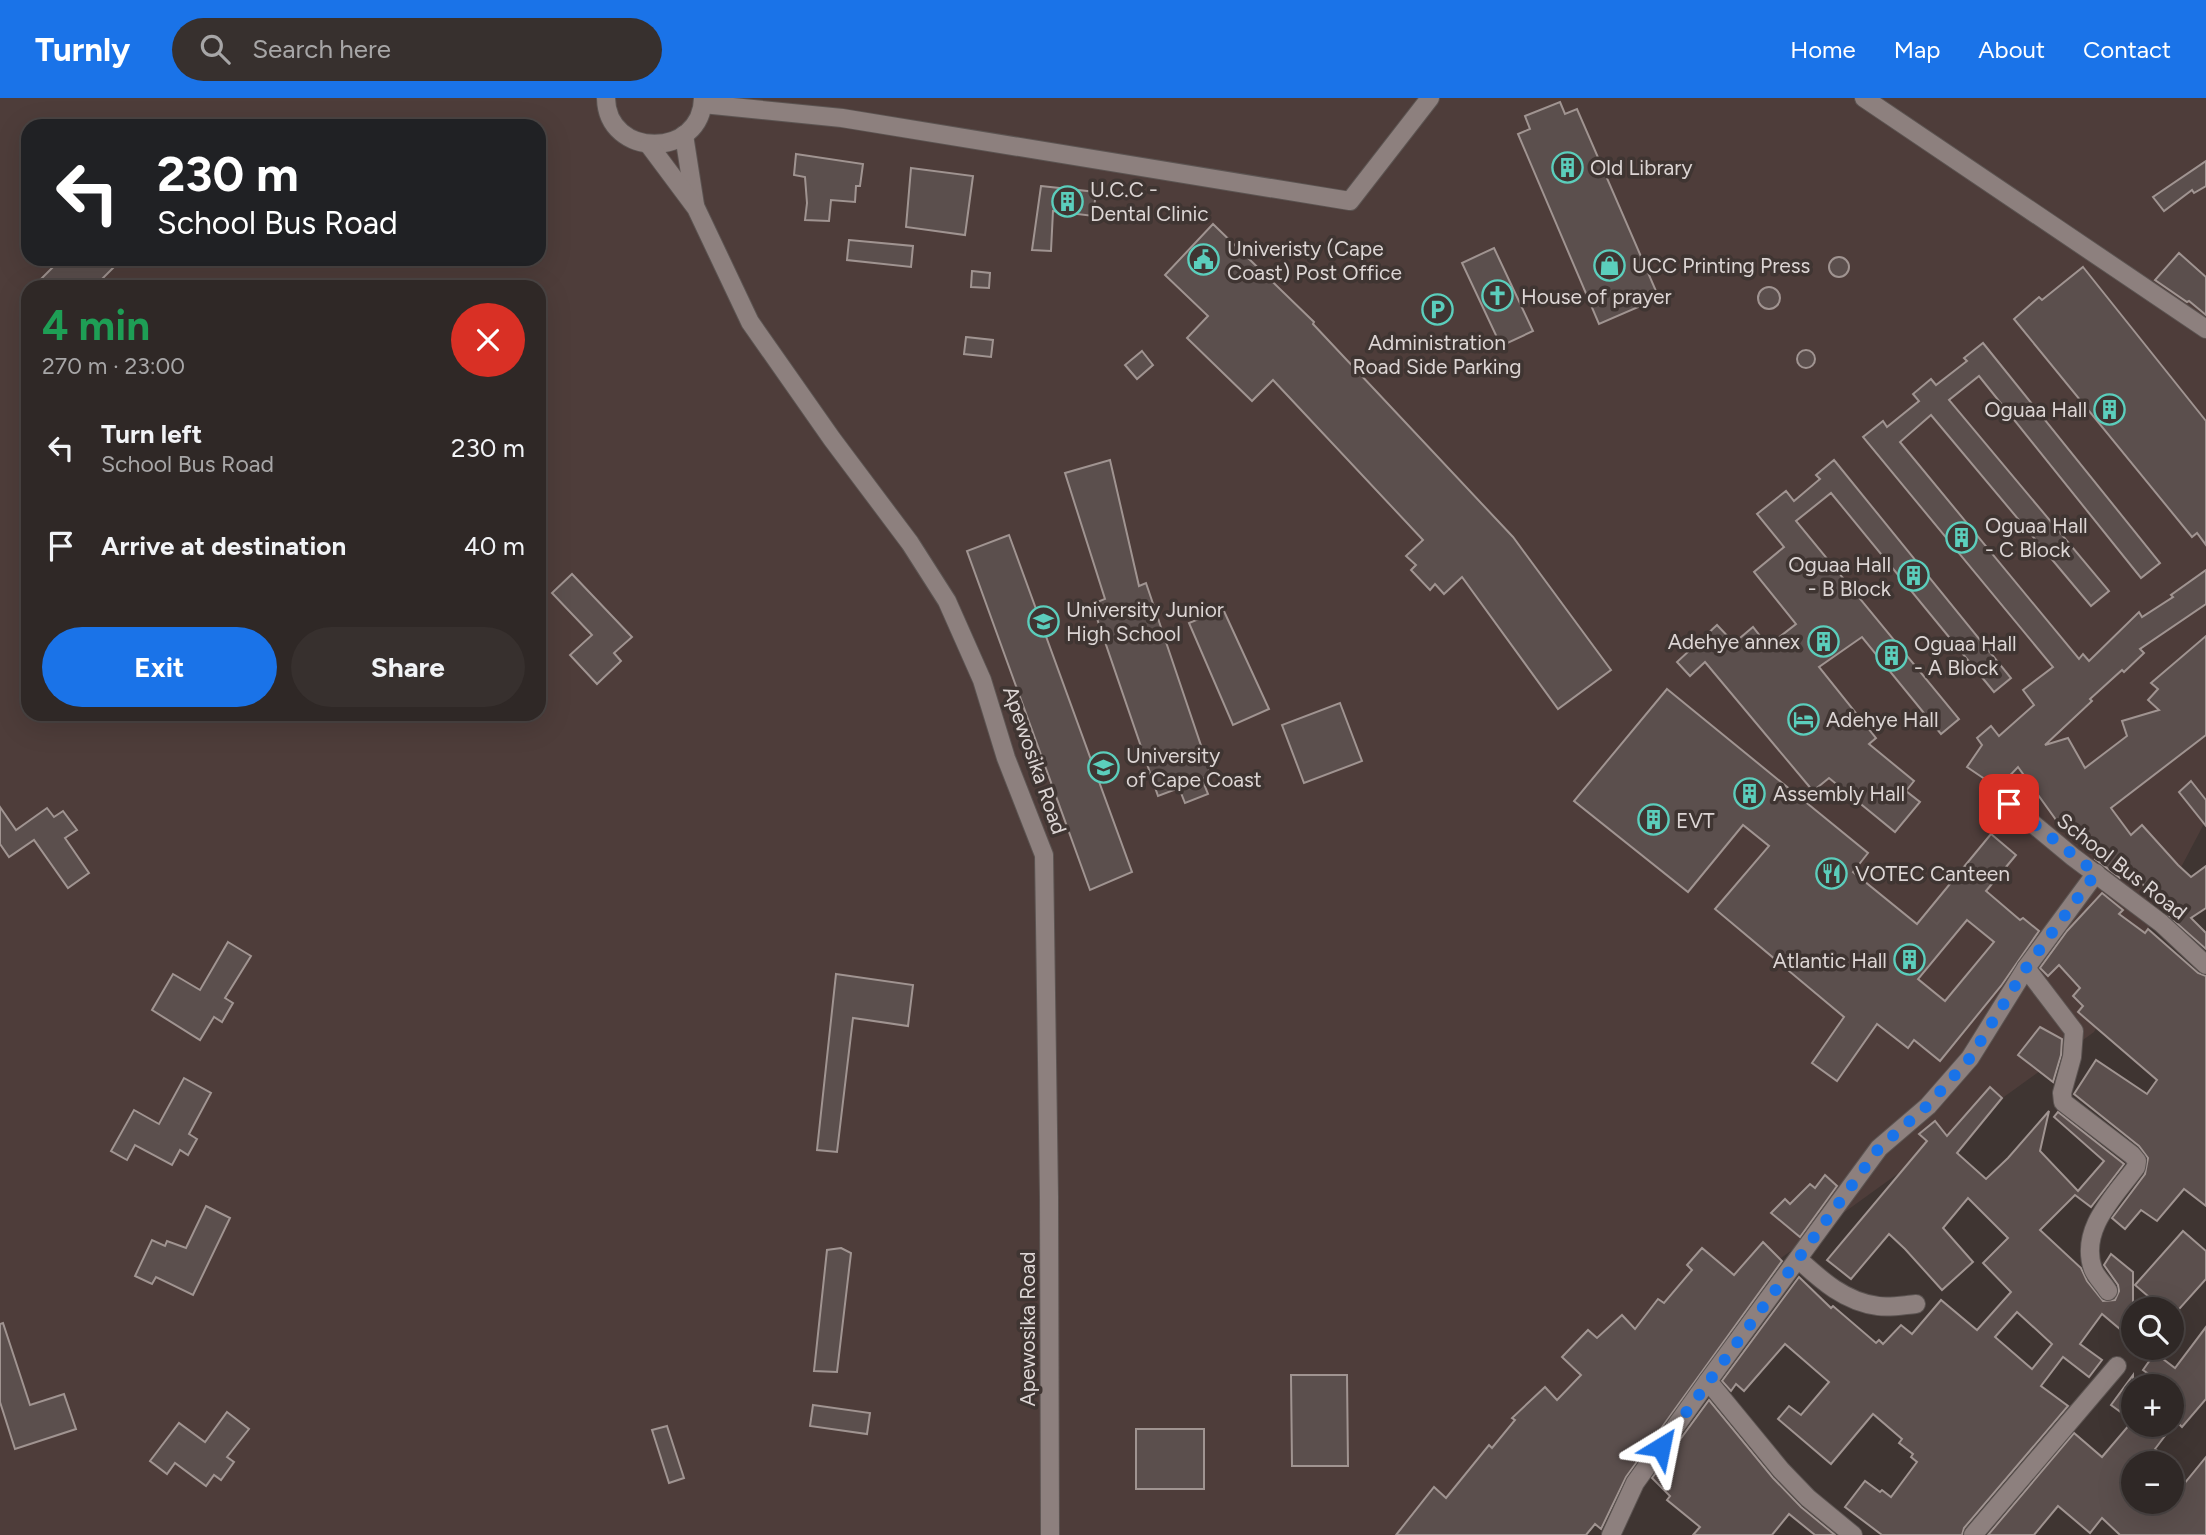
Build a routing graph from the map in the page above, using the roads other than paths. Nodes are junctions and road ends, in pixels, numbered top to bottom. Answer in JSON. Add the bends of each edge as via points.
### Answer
{"nodes":[{"id":1,"x":606,"y":98,"type":"edge"},
{"id":2,"x":1430,"y":98,"type":"edge"},
{"id":3,"x":1864,"y":98,"type":"edge"},
{"id":4,"x":703,"y":101,"type":"edge"},
{"id":5,"x":684,"y":135,"type":"junction"},
{"id":6,"x":649,"y":145,"type":"junction"},
{"id":7,"x":696,"y":208,"type":"junction"},
{"id":8,"x":2206,"y":328,"type":"edge"},
{"id":9,"x":2009,"y":804,"type":"dead end"},
{"id":10,"x":2096,"y":873,"type":"junction"},
{"id":11,"x":2206,"y":965,"type":"edge"},
{"id":12,"x":2026,"y":968,"type":"junction"},
{"id":13,"x":1798,"y":1259,"type":"junction"},
{"id":14,"x":2109,"y":1292,"type":"dead end"},
{"id":15,"x":1916,"y":1304,"type":"dead end"},
{"id":16,"x":2117,"y":1366,"type":"dead end"},
{"id":17,"x":1708,"y":1381,"type":"junction"},
{"id":18,"x":1051,"y":1535,"type":"edge"},
{"id":19,"x":1611,"y":1535,"type":"edge"},
{"id":20,"x":1853,"y":1535,"type":"edge"},
{"id":21,"x":1973,"y":1535,"type":"edge"}],
"edges":[{"from":1,"to":6,"type":"street","via":[[621,132]]},
{"from":2,"to":4,"type":"street","via":[[1350,201],[842,118]]},
{"from":3,"to":8,"type":"street"},
{"from":4,"to":5,"type":"street","via":[[696,122]]},
{"from":5,"to":6,"type":"street","via":[[667,144]]},
{"from":5,"to":7,"type":"street"},
{"from":6,"to":7,"type":"street"},
{"from":7,"to":18,"type":"street","name":"Apewosika Road","via":[[750,322],[947,601],[982,680],[1044,855]]},
{"from":9,"to":10,"type":"street","name":"School Bus Road"},
{"from":10,"to":11,"type":"street","name":"School Bus Road"},
{"from":10,"to":12,"type":"street"},
{"from":12,"to":13,"type":"street","via":[[1970,1058],[1928,1105],[1879,1148]]},
{"from":12,"to":14,"type":"street","via":[[2074,1031],[2063,1102],[2137,1161],[2095,1223],[2089,1250],[2094,1270]]},
{"from":13,"to":15,"type":"street","via":[[1827,1285],[1853,1299],[1879,1307]]},
{"from":13,"to":17,"type":"street"},
{"from":16,"to":21,"type":"street"},
{"from":17,"to":19,"type":"street","via":[[1635,1483]]},
{"from":17,"to":20,"type":"street","via":[[1781,1470]]}]}
